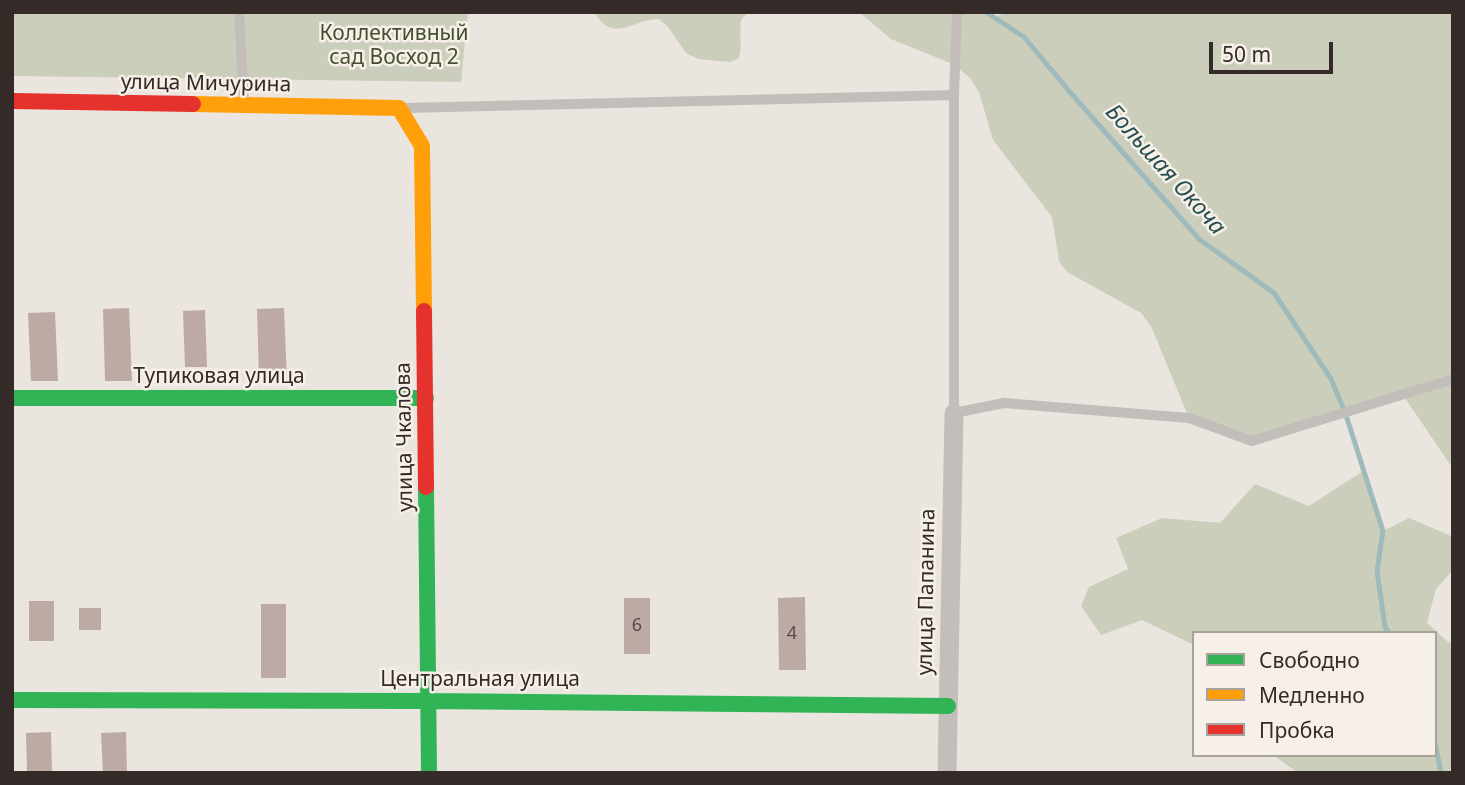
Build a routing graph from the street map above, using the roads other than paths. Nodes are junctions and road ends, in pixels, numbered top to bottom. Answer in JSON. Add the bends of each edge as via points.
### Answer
{"nodes":[{"id":1,"x":239,"y":12,"type":"edge"},
{"id":2,"x":957,"y":12,"type":"edge"},
{"id":3,"x":954,"y":95,"type":"junction"},
{"id":4,"x":12,"y":101,"type":"edge"},
{"id":5,"x":244,"y":106,"type":"junction"},
{"id":6,"x":399,"y":108,"type":"junction"},
{"id":7,"x":1453,"y":379,"type":"edge"},
{"id":8,"x":12,"y":398,"type":"edge"},
{"id":9,"x":426,"y":398,"type":"junction"},
{"id":10,"x":954,"y":413,"type":"junction"},
{"id":11,"x":12,"y":700,"type":"edge"},
{"id":12,"x":429,"y":701,"type":"junction"},
{"id":13,"x":948,"y":706,"type":"junction"},
{"id":14,"x":429,"y":773,"type":"edge"},
{"id":15,"x":947,"y":773,"type":"edge"}],
"edges":[{"from":1,"to":5,"type":"lane"},
{"from":2,"to":3,"type":"lane"},
{"from":3,"to":6,"type":"lane"},
{"from":3,"to":10,"type":"lane"},
{"from":4,"to":5,"type":"street","name":"улица Мичурина"},
{"from":5,"to":6,"type":"street","name":"улица Мичурина"},
{"from":6,"to":9,"type":"street","name":"улица Чкалова","via":[[422,146]]},
{"from":7,"to":10,"type":"lane","via":[[1252,441],[1189,418],[1004,403]]},
{"from":8,"to":9,"type":"street","name":"Тупиковая улица"},
{"from":9,"to":12,"type":"street","name":"улица Чкалова"},
{"from":10,"to":13,"type":"street","name":"улица Папанина"},
{"from":11,"to":12,"type":"street","name":"Центральная улица"},
{"from":12,"to":13,"type":"street","name":"Центральная улица"},
{"from":12,"to":14,"type":"street","name":"улица Чкалова"},
{"from":13,"to":15,"type":"street","name":"улица Папанина"}]}
